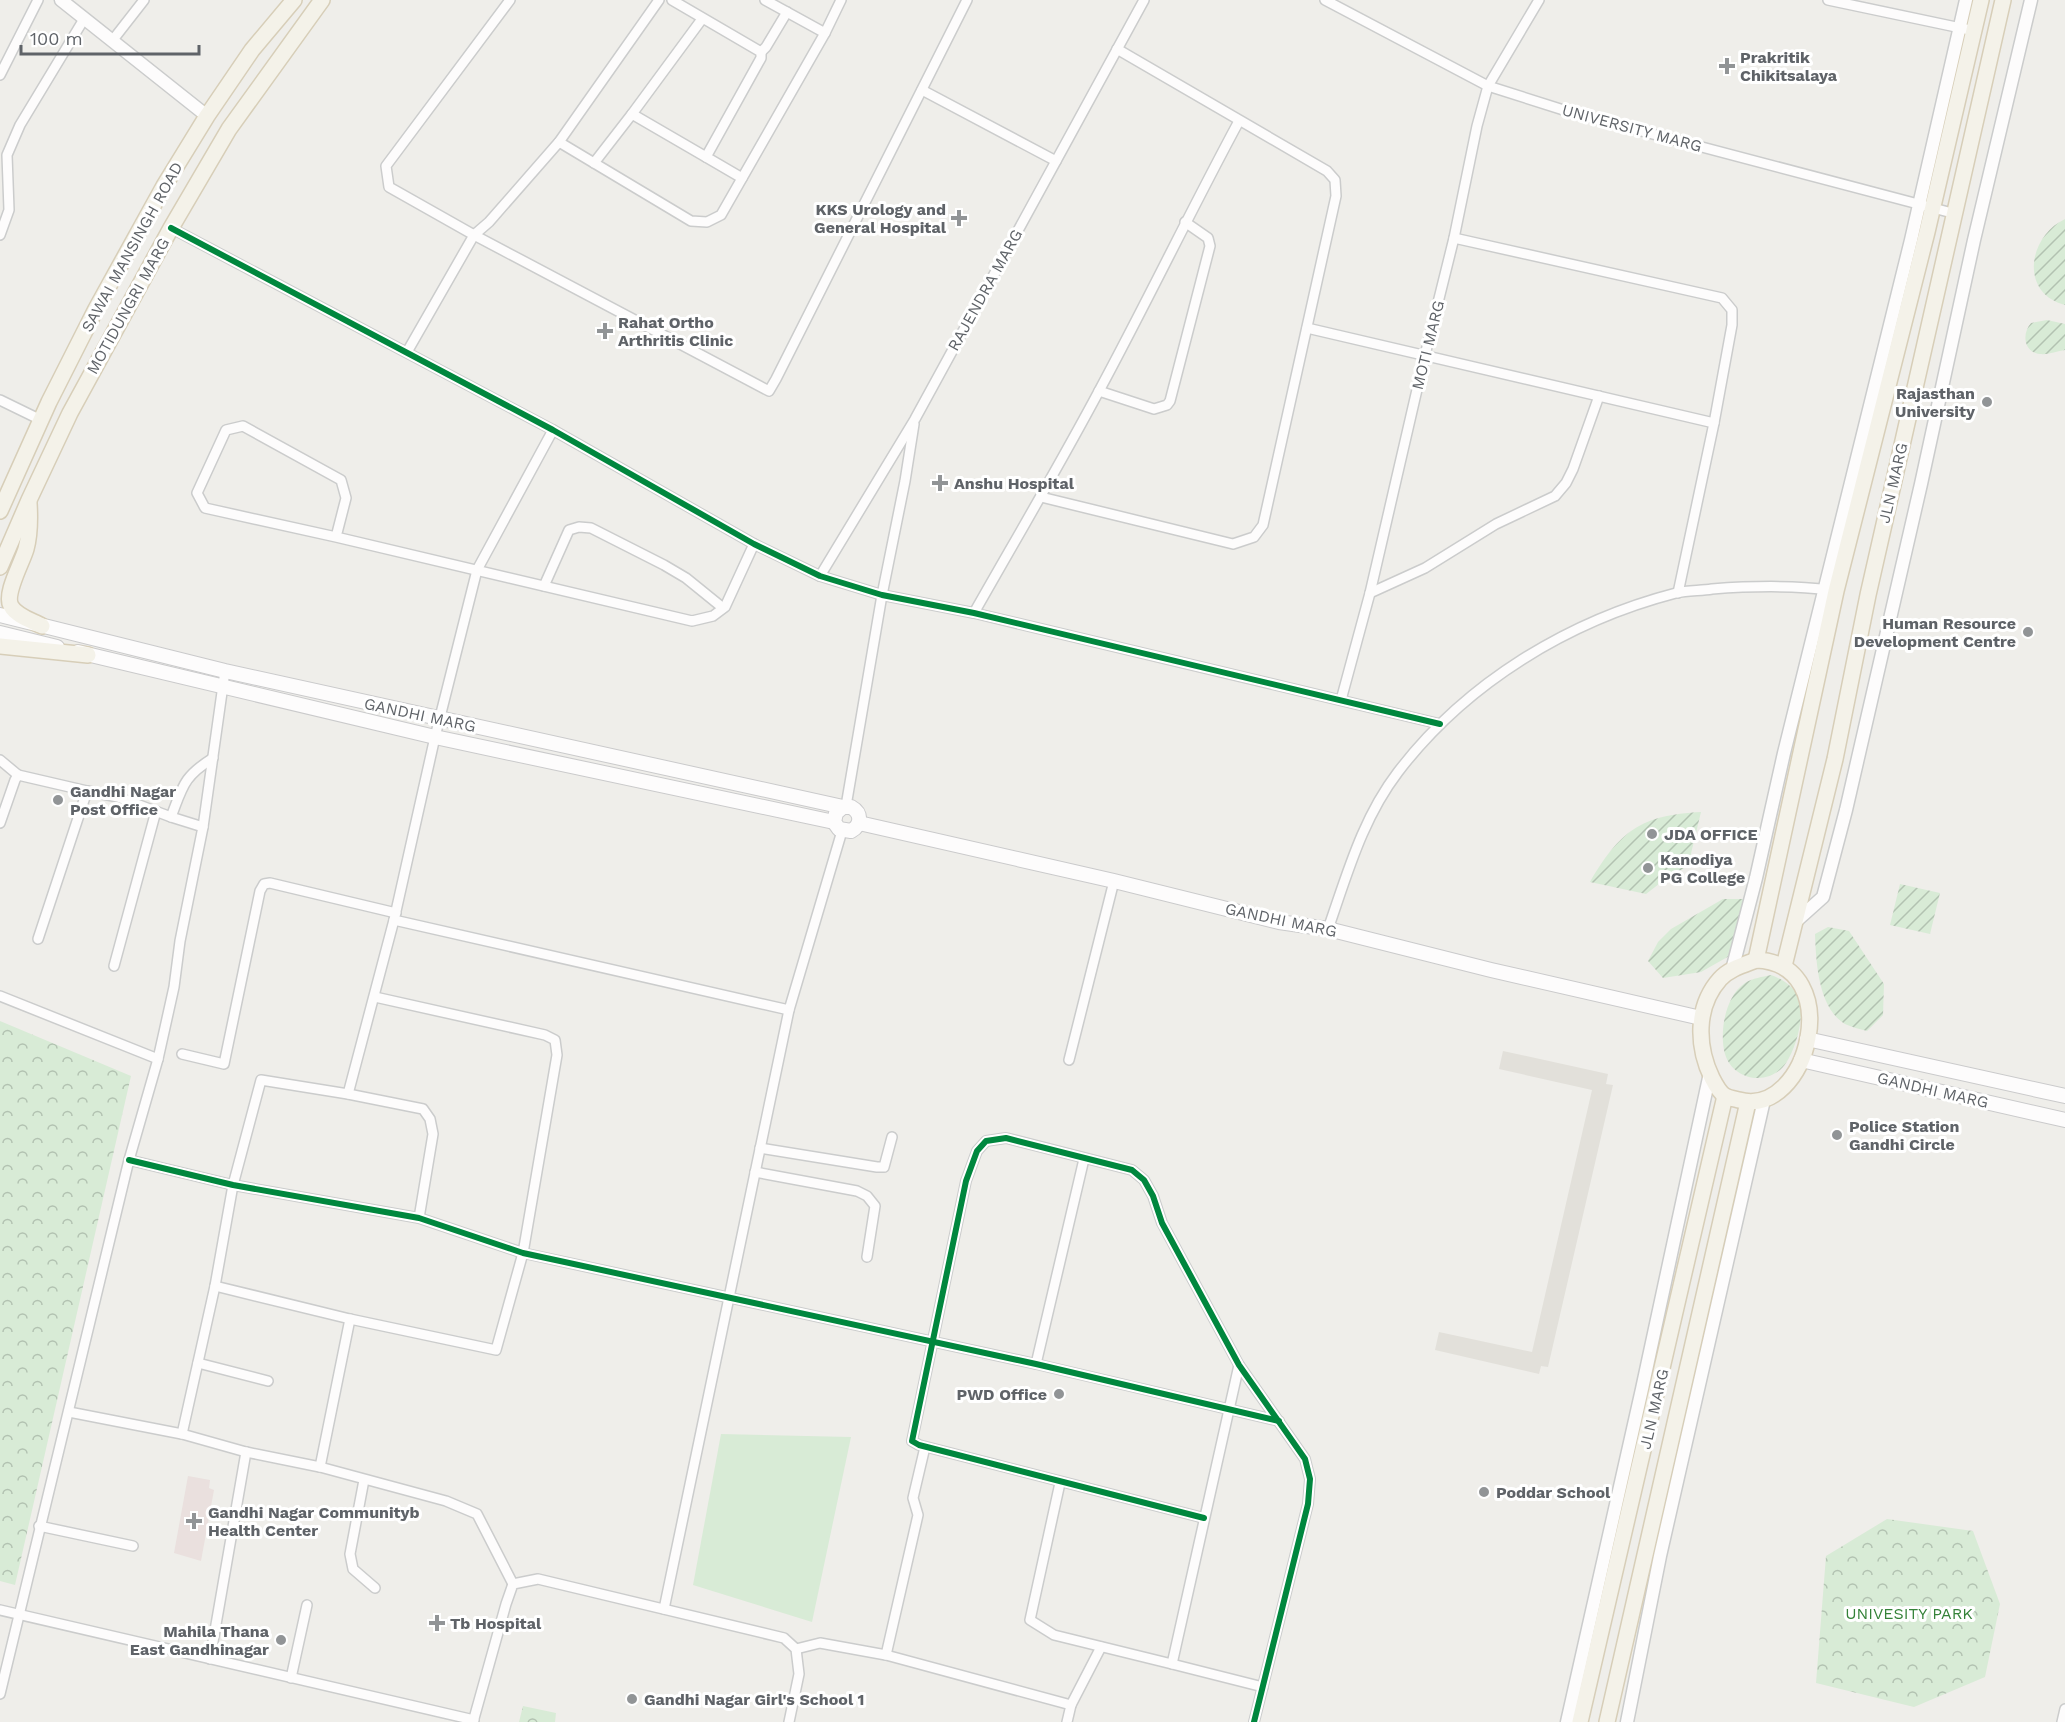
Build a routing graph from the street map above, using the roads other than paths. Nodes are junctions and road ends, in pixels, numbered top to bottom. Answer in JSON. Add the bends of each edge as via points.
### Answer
{"nodes":[{"id":1,"x":38,"y":0,"type":"edge"},
{"id":2,"x":61,"y":0,"type":"edge"},
{"id":3,"x":144,"y":0,"type":"edge"},
{"id":4,"x":294,"y":0,"type":"edge"},
{"id":5,"x":322,"y":0,"type":"edge"},
{"id":6,"x":510,"y":0,"type":"edge"},
{"id":7,"x":659,"y":0,"type":"edge"},
{"id":8,"x":672,"y":0,"type":"edge"},
{"id":9,"x":765,"y":0,"type":"edge"},
{"id":10,"x":841,"y":0,"type":"edge"},
{"id":11,"x":967,"y":0,"type":"edge"},
{"id":12,"x":1144,"y":0,"type":"edge"},
{"id":13,"x":1324,"y":0,"type":"edge"},
{"id":14,"x":1539,"y":0,"type":"edge"},
{"id":15,"x":1828,"y":0,"type":"edge"},
{"id":16,"x":1966,"y":0,"type":"edge"},
{"id":17,"x":1981,"y":0,"type":"edge"},
{"id":18,"x":2003,"y":0,"type":"edge"},
{"id":19,"x":2031,"y":0,"type":"edge"},
{"id":20,"x":787,"y":12,"type":"junction"},
{"id":21,"x":84,"y":19,"type":"junction"},
{"id":22,"x":702,"y":19,"type":"junction"},
{"id":23,"x":1959,"y":28,"type":"junction"},
{"id":24,"x":1975,"y":31,"type":"junction"},
{"id":25,"x":825,"y":33,"type":"junction"},
{"id":26,"x":112,"y":41,"type":"junction"},
{"id":27,"x":1118,"y":49,"type":"junction"},
{"id":28,"x":761,"y":52,"type":"junction"},
{"id":29,"x":0,"y":75,"type":"edge"},
{"id":30,"x":1488,"y":86,"type":"junction"},
{"id":31,"x":922,"y":90,"type":"junction"},
{"id":32,"x":632,"y":114,"type":"junction"},
{"id":33,"x":207,"y":116,"type":"junction"},
{"id":34,"x":1239,"y":121,"type":"junction"},
{"id":35,"x":559,"y":142,"type":"junction"},
{"id":36,"x":706,"y":157,"type":"junction"},
{"id":37,"x":1056,"y":160,"type":"junction"},
{"id":38,"x":594,"y":163,"type":"junction"},
{"id":39,"x":742,"y":178,"type":"junction"},
{"id":40,"x":1926,"y":207,"type":"junction"},
{"id":41,"x":1956,"y":214,"type":"junction"},
{"id":42,"x":1185,"y":222,"type":"junction"},
{"id":43,"x":171,"y":228,"type":"junction"},
{"id":44,"x":474,"y":235,"type":"junction"},
{"id":45,"x":0,"y":236,"type":"edge"},
{"id":46,"x":1454,"y":237,"type":"junction"},
{"id":47,"x":1307,"y":328,"type":"junction"},
{"id":48,"x":407,"y":352,"type":"junction"},
{"id":49,"x":1425,"y":355,"type":"junction"},
{"id":50,"x":1099,"y":391,"type":"junction"},
{"id":51,"x":1599,"y":396,"type":"junction"},
{"id":52,"x":0,"y":400,"type":"edge"},
{"id":53,"x":915,"y":419,"type":"junction"},
{"id":54,"x":40,"y":420,"type":"junction"},
{"id":55,"x":1714,"y":423,"type":"junction"},
{"id":56,"x":553,"y":430,"type":"junction"},
{"id":57,"x":1041,"y":497,"type":"junction"},
{"id":58,"x":29,"y":500,"type":"junction"},
{"id":59,"x":0,"y":511,"type":"edge"},
{"id":60,"x":336,"y":537,"type":"junction"},
{"id":61,"x":754,"y":544,"type":"junction"},
{"id":62,"x":0,"y":567,"type":"edge"},
{"id":63,"x":477,"y":570,"type":"junction"},
{"id":64,"x":820,"y":576,"type":"junction"},
{"id":65,"x":544,"y":586,"type":"junction"},
{"id":66,"x":1831,"y":590,"type":"junction"},
{"id":67,"x":1370,"y":593,"type":"junction"},
{"id":68,"x":1678,"y":593,"type":"junction"},
{"id":69,"x":882,"y":595,"type":"junction"},
{"id":70,"x":723,"y":608,"type":"junction"},
{"id":71,"x":974,"y":613,"type":"junction"},
{"id":72,"x":0,"y":615,"type":"edge"},
{"id":73,"x":42,"y":626,"type":"junction"},
{"id":74,"x":0,"y":633,"type":"edge"},
{"id":75,"x":0,"y":646,"type":"edge"},
{"id":76,"x":88,"y":655,"type":"junction"},
{"id":77,"x":225,"y":671,"type":"junction"},
{"id":78,"x":223,"y":686,"type":"junction"},
{"id":79,"x":1341,"y":700,"type":"junction"},
{"id":80,"x":440,"y":719,"type":"junction"},
{"id":81,"x":1440,"y":724,"type":"junction"},
{"id":82,"x":435,"y":737,"type":"junction"},
{"id":83,"x":213,"y":758,"type":"junction"},
{"id":84,"x":0,"y":760,"type":"edge"},
{"id":85,"x":18,"y":775,"type":"junction"},
{"id":86,"x":87,"y":791,"type":"junction"},
{"id":87,"x":844,"y":806,"type":"junction"},
{"id":88,"x":156,"y":811,"type":"junction"},
{"id":89,"x":171,"y":817,"type":"junction"},
{"id":90,"x":0,"y":823,"type":"edge"},
{"id":91,"x":860,"y":823,"type":"junction"},
{"id":92,"x":838,"y":826,"type":"junction"},
{"id":93,"x":203,"y":827,"type":"junction"},
{"id":94,"x":1114,"y":881,"type":"junction"},
{"id":95,"x":395,"y":916,"type":"junction"},
{"id":96,"x":1794,"y":922,"type":"junction"},
{"id":97,"x":1328,"y":929,"type":"junction"},
{"id":98,"x":38,"y":939,"type":"dead end"},
{"id":99,"x":1756,"y":960,"type":"junction"},
{"id":100,"x":114,"y":966,"type":"dead end"},
{"id":101,"x":1784,"y":966,"type":"junction"},
{"id":102,"x":1732,"y":970,"type":"junction"},
{"id":103,"x":0,"y":996,"type":"edge"},
{"id":104,"x":375,"y":997,"type":"junction"},
{"id":105,"x":789,"y":1010,"type":"junction"},
{"id":106,"x":1701,"y":1018,"type":"junction"},
{"id":107,"x":1807,"y":1039,"type":"junction"},
{"id":108,"x":182,"y":1054,"type":"dead end"},
{"id":109,"x":158,"y":1059,"type":"junction"},
{"id":110,"x":1069,"y":1060,"type":"dead end"},
{"id":111,"x":1801,"y":1060,"type":"junction"},
{"id":112,"x":1710,"y":1073,"type":"junction"},
{"id":113,"x":348,"y":1094,"type":"junction"},
{"id":114,"x":1725,"y":1096,"type":"junction"},
{"id":115,"x":2065,"y":1096,"type":"edge"},
{"id":116,"x":1764,"y":1100,"type":"junction"},
{"id":117,"x":1748,"y":1102,"type":"junction"},
{"id":118,"x":2065,"y":1120,"type":"edge"},
{"id":119,"x":892,"y":1137,"type":"dead end"},
{"id":120,"x":760,"y":1148,"type":"junction"},
{"id":121,"x":1084,"y":1159,"type":"junction"},
{"id":122,"x":129,"y":1161,"type":"junction"},
{"id":123,"x":755,"y":1172,"type":"junction"},
{"id":124,"x":233,"y":1185,"type":"junction"},
{"id":125,"x":418,"y":1218,"type":"junction"},
{"id":126,"x":523,"y":1253,"type":"junction"},
{"id":127,"x":867,"y":1257,"type":"dead end"},
{"id":128,"x":215,"y":1286,"type":"junction"},
{"id":129,"x":729,"y":1298,"type":"junction"},
{"id":130,"x":350,"y":1319,"type":"junction"},
{"id":131,"x":933,"y":1341,"type":"junction"},
{"id":132,"x":198,"y":1363,"type":"junction"},
{"id":133,"x":1036,"y":1364,"type":"junction"},
{"id":134,"x":1239,"y":1365,"type":"junction"},
{"id":135,"x":268,"y":1381,"type":"dead end"},
{"id":136,"x":1228,"y":1410,"type":"junction"},
{"id":137,"x":69,"y":1412,"type":"junction"},
{"id":138,"x":1278,"y":1421,"type":"junction"},
{"id":139,"x":182,"y":1434,"type":"junction"},
{"id":140,"x":925,"y":1447,"type":"junction"},
{"id":141,"x":246,"y":1452,"type":"junction"},
{"id":142,"x":320,"y":1467,"type":"junction"},
{"id":143,"x":364,"y":1480,"type":"junction"},
{"id":144,"x":1060,"y":1483,"type":"junction"},
{"id":145,"x":1204,"y":1518,"type":"junction"},
{"id":146,"x":39,"y":1526,"type":"junction"},
{"id":147,"x":133,"y":1546,"type":"dead end"},
{"id":148,"x":513,"y":1584,"type":"junction"},
{"id":149,"x":375,"y":1588,"type":"dead end"},
{"id":150,"x":307,"y":1605,"type":"dead end"},
{"id":151,"x":664,"y":1609,"type":"junction"},
{"id":152,"x":0,"y":1610,"type":"edge"},
{"id":153,"x":18,"y":1614,"type":"junction"},
{"id":154,"x":1101,"y":1647,"type":"junction"},
{"id":155,"x":796,"y":1649,"type":"junction"},
{"id":156,"x":886,"y":1655,"type":"junction"},
{"id":157,"x":210,"y":1659,"type":"junction"},
{"id":158,"x":1172,"y":1664,"type":"junction"},
{"id":159,"x":291,"y":1678,"type":"junction"},
{"id":160,"x":1263,"y":1687,"type":"junction"},
{"id":161,"x":0,"y":1694,"type":"edge"},
{"id":162,"x":1071,"y":1705,"type":"junction"},
{"id":163,"x":2065,"y":1708,"type":"edge"},
{"id":164,"x":474,"y":1721,"type":"edge"},
{"id":165,"x":789,"y":1722,"type":"edge"},
{"id":166,"x":1067,"y":1722,"type":"edge"},
{"id":167,"x":1254,"y":1722,"type":"edge"},
{"id":168,"x":1567,"y":1722,"type":"edge"},
{"id":169,"x":1580,"y":1722,"type":"edge"},
{"id":170,"x":1607,"y":1722,"type":"edge"},
{"id":171,"x":1627,"y":1722,"type":"edge"},
{"id":172,"x":2062,"y":1722,"type":"edge"}],
"edges":[{"from":1,"to":29,"type":"street"},
{"from":2,"to":21,"type":"street"},
{"from":3,"to":26,"type":"street"},
{"from":4,"to":33,"type":"main road","name":"SAWAI MANSINGH ROAD","via":[[252,50]]},
{"from":5,"to":43,"type":"main road","name":"MOTIDUNGRI MARG","via":[[229,129]]},
{"from":6,"to":44,"type":"street","via":[[386,166],[389,187]]},
{"from":7,"to":35,"type":"street"},
{"from":8,"to":22,"type":"street"},
{"from":9,"to":20,"type":"street"},
{"from":10,"to":25,"type":"street"},
{"from":11,"to":31,"type":"street"},
{"from":12,"to":27,"type":"street","name":"RAJENDRA MARG"},
{"from":13,"to":30,"type":"street","name":"UNIVERSITY MARG"},
{"from":14,"to":30,"type":"street","name":"MOTI MARG"},
{"from":15,"to":23,"type":"street"},
{"from":16,"to":23,"type":"street"},
{"from":17,"to":24,"type":"main road","name":"JLN MARG"},
{"from":18,"to":41,"type":"main road","name":"JLN MARG"},
{"from":19,"to":96,"type":"street","via":[[1840,832],[1823,897]]},
{"from":20,"to":25,"type":"street"},
{"from":20,"to":28,"type":"street"},
{"from":21,"to":26,"type":"street"},
{"from":21,"to":45,"type":"street","via":[[20,125],[7,155],[9,210]]},
{"from":22,"to":28,"type":"street"},
{"from":22,"to":32,"type":"street"},
{"from":23,"to":24,"type":"street"},
{"from":23,"to":40,"type":"street"},
{"from":24,"to":40,"type":"main road","name":"JLN MARG"},
{"from":25,"to":39,"type":"street"},
{"from":26,"to":33,"type":"street"},
{"from":27,"to":34,"type":"street"},
{"from":27,"to":37,"type":"street","name":"RAJENDRA MARG"},
{"from":28,"to":36,"type":"street"},
{"from":30,"to":40,"type":"street","name":"UNIVERSITY MARG","via":[[1573,113]]},
{"from":30,"to":46,"type":"street","name":"MOTI MARG"},
{"from":31,"to":37,"type":"street"},
{"from":31,"to":44,"type":"street","via":[[768,391]]},
{"from":32,"to":36,"type":"street"},
{"from":32,"to":38,"type":"street"},
{"from":33,"to":54,"type":"main road","name":"SAWAI MANSINGH ROAD","via":[[146,217]]},
{"from":34,"to":42,"type":"street"},
{"from":34,"to":47,"type":"street","via":[[1327,171],[1335,180],[1336,196]]},
{"from":35,"to":38,"type":"street"},
{"from":35,"to":44,"type":"street"},
{"from":36,"to":39,"type":"street"},
{"from":37,"to":53,"type":"street","name":"RAJENDRA MARG"},
{"from":38,"to":39,"type":"street","via":[[692,221],[707,222],[721,216]]},
{"from":40,"to":41,"type":"street","name":"UNIVERSITY MARG"},
{"from":40,"to":66,"type":"main road","name":"JLN MARG"},
{"from":41,"to":96,"type":"main road","name":"JLN MARG","via":[[1835,759]]},
{"from":42,"to":50,"type":"street"},
{"from":42,"to":50,"type":"street","via":[[1208,238],[1210,246],[1170,401],[1154,409]]},
{"from":43,"to":48,"type":"street"},
{"from":43,"to":58,"type":"main road","name":"MOTIDUNGRI MARG","via":[[70,413]]},
{"from":44,"to":48,"type":"street"},
{"from":46,"to":49,"type":"street","name":"MOTI MARG"},
{"from":46,"to":55,"type":"street","via":[[1722,298],[1732,310],[1732,325]]},
{"from":47,"to":49,"type":"street"},
{"from":47,"to":57,"type":"street","via":[[1263,525],[1254,537],[1233,544]]},
{"from":48,"to":56,"type":"street"},
{"from":49,"to":51,"type":"street"},
{"from":49,"to":67,"type":"street","name":"MOTI MARG"},
{"from":50,"to":57,"type":"street"},
{"from":51,"to":55,"type":"street"},
{"from":51,"to":67,"type":"street","via":[[1573,469],[1554,496],[1496,524],[1425,568]]},
{"from":52,"to":54,"type":"street"},
{"from":53,"to":64,"type":"street","name":"RAJENDRA MARG"},
{"from":53,"to":69,"type":"street"},
{"from":54,"to":59,"type":"main road","name":"SAWAI MANSINGH ROAD"},
{"from":55,"to":68,"type":"street"},
{"from":56,"to":61,"type":"street"},
{"from":56,"to":63,"type":"street"},
{"from":57,"to":71,"type":"street"},
{"from":58,"to":62,"type":"main road","name":"MOTIDUNGRI MARG"},
{"from":58,"to":73,"type":"main road","via":[[31,522],[26,548],[9,601],[14,611]]},
{"from":60,"to":60,"type":"street","via":[[346,498],[341,480],[243,426],[226,430],[197,493],[205,508]]},
{"from":60,"to":63,"type":"street"},
{"from":61,"to":64,"type":"street"},
{"from":61,"to":70,"type":"street"},
{"from":63,"to":65,"type":"street"},
{"from":63,"to":80,"type":"street"},
{"from":64,"to":69,"type":"street"},
{"from":65,"to":70,"type":"street","via":[[692,621],[713,616]]},
{"from":65,"to":70,"type":"street","via":[[569,530],[591,528],[686,578]]},
{"from":66,"to":68,"type":"street","via":[[1746,586]]},
{"from":66,"to":99,"type":"main road","name":"JLN MARG"},
{"from":66,"to":102,"type":"street","via":[[1784,753]]},
{"from":67,"to":79,"type":"street","name":"MOTI MARG"},
{"from":68,"to":81,"type":"street","via":[[1611,616],[1546,645],[1483,685]]},
{"from":69,"to":71,"type":"street"},
{"from":69,"to":87,"type":"street"},
{"from":71,"to":79,"type":"street"},
{"from":72,"to":73,"type":"main road","name":"GANDHI MARG"},
{"from":73,"to":77,"type":"main road","name":"GANDHI MARG"},
{"from":74,"to":76,"type":"main road"},
{"from":75,"to":76,"type":"main road"},
{"from":76,"to":78,"type":"main road"},
{"from":77,"to":78,"type":"street"},
{"from":77,"to":80,"type":"main road","name":"GANDHI MARG"},
{"from":78,"to":82,"type":"main road"},
{"from":78,"to":83,"type":"street"},
{"from":79,"to":81,"type":"street"},
{"from":80,"to":82,"type":"street"},
{"from":80,"to":87,"type":"main road","name":"GANDHI MARG"},
{"from":81,"to":97,"type":"street","via":[[1397,773],[1361,832]]},
{"from":82,"to":92,"type":"main road"},
{"from":82,"to":95,"type":"street"},
{"from":83,"to":89,"type":"street","via":[[185,781]]},
{"from":83,"to":93,"type":"street"},
{"from":84,"to":85,"type":"street"},
{"from":85,"to":86,"type":"street"},
{"from":85,"to":90,"type":"street"},
{"from":86,"to":88,"type":"street","via":[[118,796]]},
{"from":86,"to":98,"type":"street"},
{"from":87,"to":91,"type":"main road","via":[[859,813]]},
{"from":87,"to":92,"type":"main road","via":[[836,813]]},
{"from":88,"to":89,"type":"street"},
{"from":88,"to":100,"type":"street"},
{"from":89,"to":93,"type":"street"},
{"from":91,"to":92,"type":"main road","via":[[851,831]]},
{"from":91,"to":94,"type":"main road","name":"GANDHI MARG"},
{"from":92,"to":105,"type":"street"},
{"from":93,"to":109,"type":"street"},
{"from":94,"to":97,"type":"main road","name":"GANDHI MARG","via":[[1279,922]]},
{"from":94,"to":110,"type":"street"},
{"from":95,"to":104,"type":"street"},
{"from":95,"to":105,"type":"street"},
{"from":95,"to":108,"type":"street","via":[[264,884],[224,1064]]},
{"from":96,"to":101,"type":"main road","name":"JLN MARG"},
{"from":97,"to":106,"type":"main road","name":"GANDHI MARG"},
{"from":99,"to":101,"type":"main road"},
{"from":99,"to":102,"type":"main road"},
{"from":101,"to":107,"type":"main road","via":[[1809,1004]]},
{"from":102,"to":106,"type":"main road","via":[[1709,995]]},
{"from":103,"to":109,"type":"street"},
{"from":104,"to":113,"type":"street"},
{"from":104,"to":126,"type":"street","via":[[555,1040],[558,1055]]},
{"from":105,"to":120,"type":"street"},
{"from":106,"to":112,"type":"main road","via":[[1703,1059]]},
{"from":107,"to":111,"type":"main road"},
{"from":107,"to":115,"type":"main road","name":"GANDHI MARG"},
{"from":109,"to":122,"type":"street"},
{"from":111,"to":116,"type":"main road","via":[[1787,1084]]},
{"from":111,"to":118,"type":"main road","name":"GANDHI MARG"},
{"from":112,"to":114,"type":"main road"},
{"from":112,"to":168,"type":"street"},
{"from":113,"to":124,"type":"street","via":[[261,1080]]},
{"from":113,"to":125,"type":"street","via":[[423,1109],[430,1119],[433,1134]]},
{"from":114,"to":117,"type":"main road"},
{"from":114,"to":169,"type":"main road","name":"JLN MARG"},
{"from":116,"to":117,"type":"main road"},
{"from":116,"to":171,"type":"street","via":[[1662,1544]]},
{"from":117,"to":170,"type":"main road","name":"JLN MARG"},
{"from":119,"to":120,"type":"street","via":[[884,1167]]},
{"from":120,"to":123,"type":"street"},
{"from":121,"to":131,"type":"street","via":[[1006,1138],[986,1141],[977,1150],[966,1181]]},
{"from":121,"to":133,"type":"street"},
{"from":121,"to":134,"type":"street","via":[[1132,1170],[1144,1180],[1162,1223]]},
{"from":122,"to":124,"type":"street"},
{"from":122,"to":137,"type":"street"},
{"from":123,"to":127,"type":"street","via":[[867,1196],[875,1206]]},
{"from":123,"to":129,"type":"street"},
{"from":124,"to":125,"type":"street"},
{"from":124,"to":128,"type":"street"},
{"from":125,"to":126,"type":"street"},
{"from":126,"to":129,"type":"street"},
{"from":126,"to":130,"type":"street","via":[[496,1350]]},
{"from":128,"to":130,"type":"street"},
{"from":128,"to":132,"type":"street"},
{"from":129,"to":131,"type":"street"},
{"from":129,"to":151,"type":"street"},
{"from":130,"to":142,"type":"street"},
{"from":131,"to":133,"type":"street"},
{"from":131,"to":140,"type":"street","via":[[912,1441]]},
{"from":132,"to":135,"type":"street"},
{"from":132,"to":139,"type":"street"},
{"from":133,"to":136,"type":"street"},
{"from":134,"to":136,"type":"street"},
{"from":134,"to":138,"type":"street"},
{"from":136,"to":138,"type":"street"},
{"from":136,"to":145,"type":"street"},
{"from":137,"to":139,"type":"street"},
{"from":137,"to":146,"type":"street"},
{"from":138,"to":160,"type":"street","via":[[1305,1459],[1310,1479],[1308,1504]]},
{"from":139,"to":141,"type":"street"},
{"from":140,"to":144,"type":"street"},
{"from":140,"to":156,"type":"street","via":[[913,1498],[918,1515]]},
{"from":141,"to":142,"type":"street"},
{"from":141,"to":157,"type":"street"},
{"from":142,"to":143,"type":"street"},
{"from":143,"to":148,"type":"street","via":[[446,1501],[477,1514]]},
{"from":143,"to":149,"type":"street","via":[[350,1554],[353,1569]]},
{"from":144,"to":145,"type":"street"},
{"from":144,"to":154,"type":"street","via":[[1030,1620],[1054,1635]]},
{"from":145,"to":158,"type":"street"},
{"from":146,"to":147,"type":"street"},
{"from":146,"to":153,"type":"street"},
{"from":148,"to":151,"type":"street","via":[[538,1579]]},
{"from":148,"to":164,"type":"street"},
{"from":150,"to":159,"type":"street"},
{"from":151,"to":155,"type":"street","via":[[784,1638]]},
{"from":152,"to":153,"type":"street"},
{"from":153,"to":157,"type":"street"},
{"from":153,"to":161,"type":"street"},
{"from":154,"to":158,"type":"street"},
{"from":154,"to":162,"type":"street"},
{"from":155,"to":156,"type":"street","via":[[820,1642]]},
{"from":155,"to":165,"type":"street","via":[[799,1674]]},
{"from":156,"to":162,"type":"street"},
{"from":157,"to":159,"type":"street"},
{"from":158,"to":160,"type":"street"},
{"from":159,"to":164,"type":"street"},
{"from":160,"to":167,"type":"street"},
{"from":162,"to":166,"type":"street"},
{"from":163,"to":172,"type":"street"}]}
